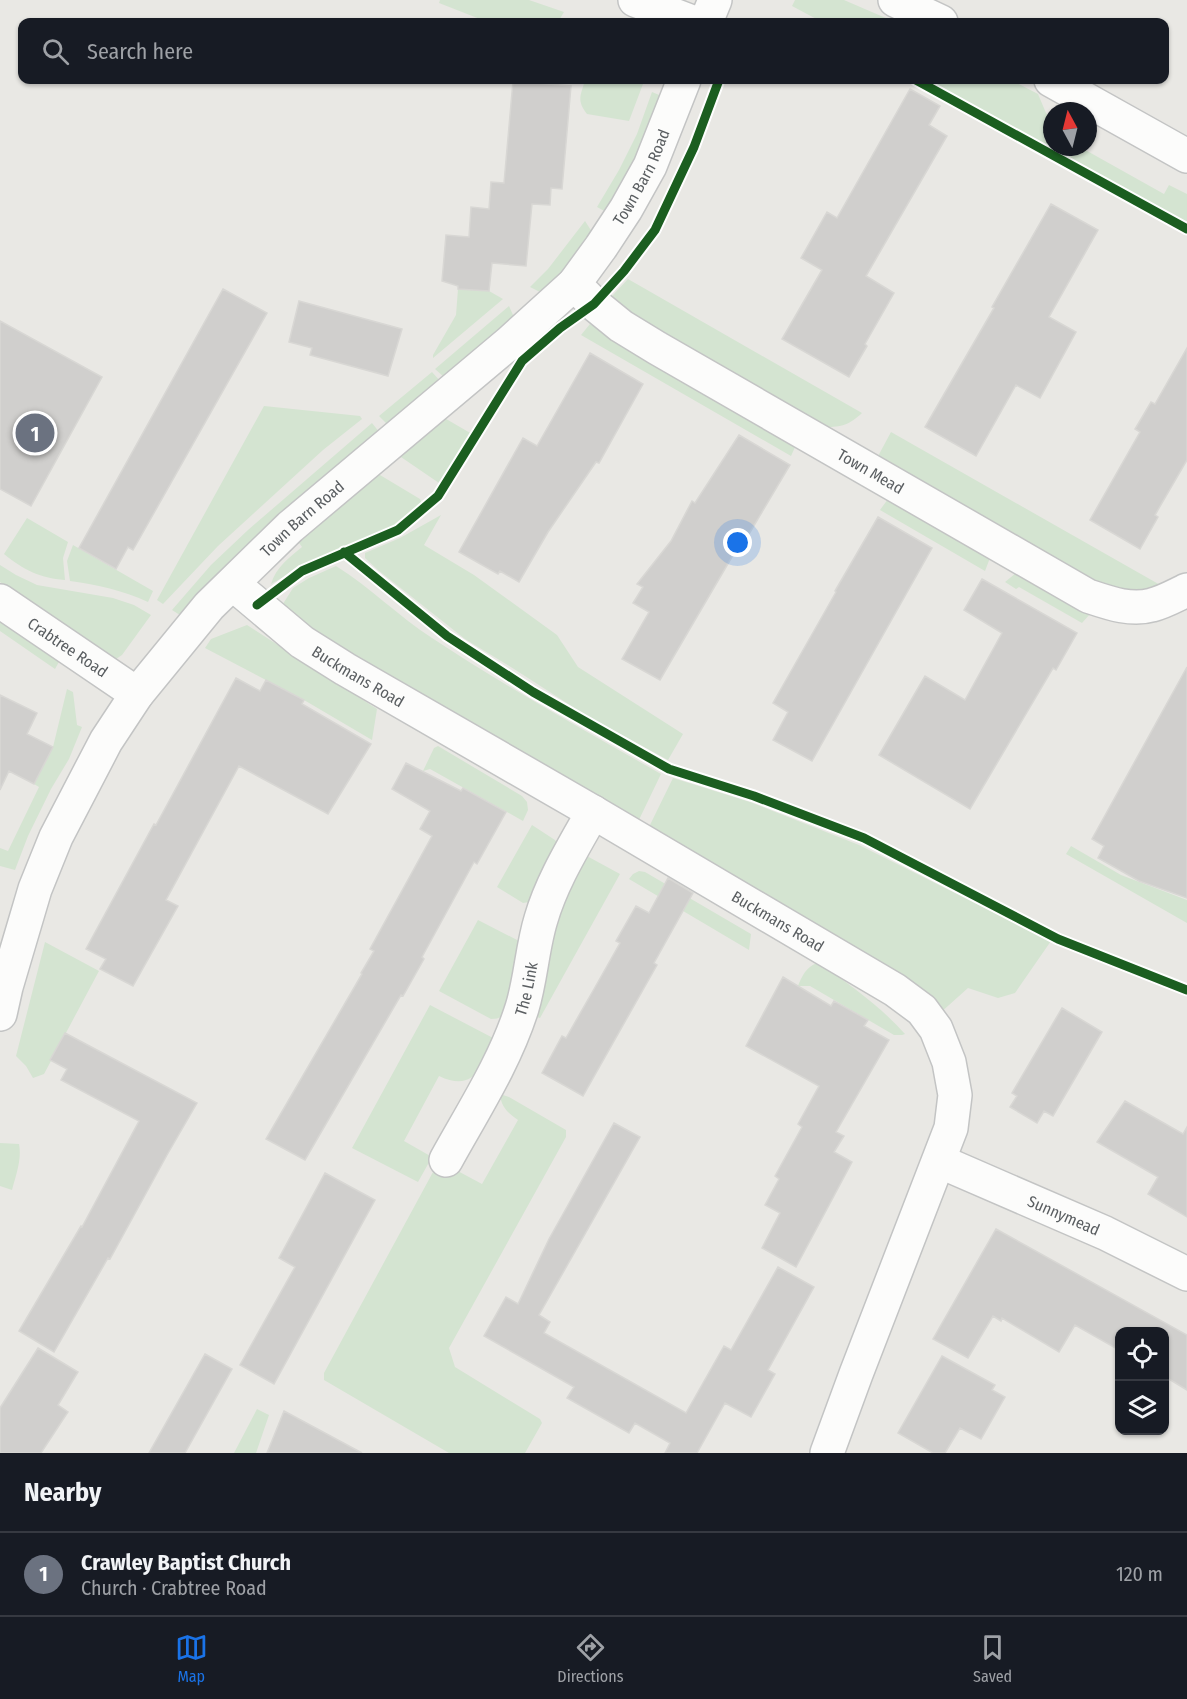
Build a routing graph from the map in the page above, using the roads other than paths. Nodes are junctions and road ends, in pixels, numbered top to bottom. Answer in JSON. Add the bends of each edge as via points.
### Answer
{"nodes":[{"id":1,"x":635,"y":0,"type":"edge"},
{"id":2,"x":715,"y":0,"type":"edge"},
{"id":3,"x":895,"y":0,"type":"edge"},
{"id":4,"x":682,"y":18,"type":"edge"},
{"id":5,"x":708,"y":18,"type":"edge"},
{"id":6,"x":933,"y":18,"type":"edge"},
{"id":7,"x":682,"y":84,"type":"edge"},
{"id":8,"x":1058,"y":84,"type":"edge"},
{"id":9,"x":1187,"y":156,"type":"edge"},
{"id":10,"x":574,"y":284,"type":"junction"},
{"id":11,"x":233,"y":584,"type":"junction"},
{"id":12,"x":1187,"y":590,"type":"edge"},
{"id":13,"x":0,"y":601,"type":"edge"},
{"id":14,"x":137,"y":694,"type":"junction"},
{"id":15,"x":593,"y":812,"type":"junction"},
{"id":16,"x":0,"y":1014,"type":"edge"},
{"id":17,"x":446,"y":1160,"type":"dead end"},
{"id":18,"x":939,"y":1161,"type":"junction"},
{"id":19,"x":1187,"y":1274,"type":"edge"},
{"id":20,"x":827,"y":1453,"type":"edge"}],
"edges":[{"from":1,"to":4,"type":"street"},
{"from":2,"to":5,"type":"street"},
{"from":3,"to":6,"type":"street"},
{"from":7,"to":10,"type":"street","name":"Town Barn Road","via":[[650,166],[626,209]]},
{"from":8,"to":9,"type":"street"},
{"from":10,"to":11,"type":"street","name":"Town Barn Road","via":[[290,527]]},
{"from":10,"to":12,"type":"street","name":"Town Mead","via":[[621,326],[657,348],[1088,596],[1137,608]]},
{"from":11,"to":14,"type":"street","name":"Town Barn Road","via":[[209,606]]},
{"from":11,"to":15,"type":"street","name":"Buckmans Road","via":[[302,642]]},
{"from":13,"to":14,"type":"street","name":"Crabtree Road"},
{"from":14,"to":16,"type":"street","name":"Town Barn Road","via":[[106,741],[56,837],[35,889]]},
{"from":15,"to":17,"type":"street","name":"The Link","via":[[541,919],[530,980],[507,1047]]},
{"from":15,"to":18,"type":"street","name":"Buckmans Road","via":[[895,990],[922,1010],[936,1029],[949,1062],[955,1095],[951,1128]]},
{"from":18,"to":19,"type":"street","name":"Sunnymead","via":[[1105,1233]]},
{"from":18,"to":20,"type":"street","name":"Buckmans Road"}]}
